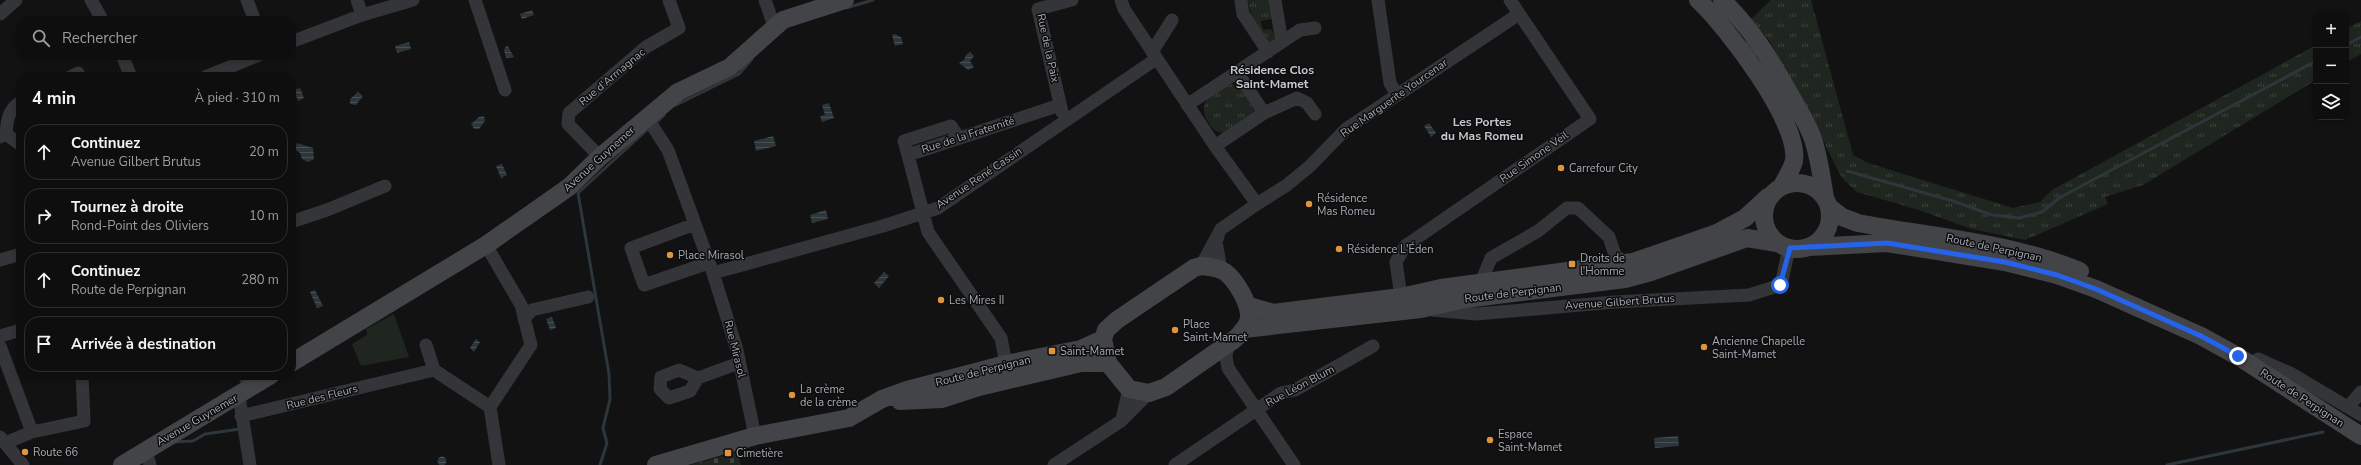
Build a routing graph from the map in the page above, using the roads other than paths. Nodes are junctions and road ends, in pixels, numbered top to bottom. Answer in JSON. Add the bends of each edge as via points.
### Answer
{"nodes":[{"id":1,"x":16,"y":0,"type":"edge"},
{"id":2,"x":91,"y":0,"type":"edge"},
{"id":3,"x":247,"y":0,"type":"edge"},
{"id":4,"x":357,"y":0,"type":"edge"},
{"id":5,"x":413,"y":0,"type":"edge"},
{"id":6,"x":475,"y":0,"type":"edge"},
{"id":7,"x":669,"y":0,"type":"edge"},
{"id":8,"x":765,"y":0,"type":"edge"},
{"id":9,"x":846,"y":0,"type":"edge"},
{"id":10,"x":1072,"y":0,"type":"edge"},
{"id":11,"x":1121,"y":0,"type":"edge"},
{"id":12,"x":1241,"y":0,"type":"edge"},
{"id":13,"x":1275,"y":0,"type":"edge"},
{"id":14,"x":1378,"y":0,"type":"edge"},
{"id":15,"x":1510,"y":0,"type":"edge"},
{"id":16,"x":1698,"y":0,"type":"edge"},
{"id":17,"x":1722,"y":0,"type":"edge"},
{"id":18,"x":0,"y":14,"type":"edge"},
{"id":19,"x":362,"y":14,"type":"junction"},
{"id":20,"x":1519,"y":14,"type":"junction"},
{"id":21,"x":100,"y":16,"type":"edge"},
{"id":22,"x":253,"y":16,"type":"edge"},
{"id":23,"x":1172,"y":20,"type":"dead end"},
{"id":24,"x":774,"y":26,"type":"junction"},
{"id":25,"x":1315,"y":28,"type":"dead end"},
{"id":26,"x":296,"y":40,"type":"edge"},
{"id":27,"x":1282,"y":42,"type":"junction"},
{"id":28,"x":1268,"y":52,"type":"junction"},
{"id":29,"x":1154,"y":55,"type":"junction"},
{"id":30,"x":124,"y":60,"type":"edge"},
{"id":31,"x":247,"y":60,"type":"edge"},
{"id":32,"x":129,"y":72,"type":"edge"},
{"id":33,"x":217,"y":72,"type":"edge"},
{"id":34,"x":1237,"y":72,"type":"junction"},
{"id":35,"x":505,"y":90,"type":"dead end"},
{"id":36,"x":1397,"y":94,"type":"junction"},
{"id":37,"x":16,"y":104,"type":"edge"},
{"id":38,"x":1060,"y":104,"type":"junction"},
{"id":39,"x":1188,"y":105,"type":"junction"},
{"id":40,"x":1264,"y":113,"type":"junction"},
{"id":41,"x":1315,"y":114,"type":"dead end"},
{"id":42,"x":1064,"y":120,"type":"junction"},
{"id":43,"x":650,"y":122,"type":"junction"},
{"id":44,"x":3,"y":135,"type":"edge"},
{"id":45,"x":16,"y":142,"type":"edge"},
{"id":46,"x":1215,"y":146,"type":"junction"},
{"id":47,"x":600,"y":157,"type":"junction"},
{"id":48,"x":385,"y":186,"type":"dead end"},
{"id":49,"x":1782,"y":186,"type":"junction"},
{"id":50,"x":1768,"y":198,"type":"junction"},
{"id":51,"x":1827,"y":202,"type":"junction"},
{"id":52,"x":1257,"y":204,"type":"junction"},
{"id":53,"x":924,"y":212,"type":"junction"},
{"id":54,"x":296,"y":220,"type":"edge"},
{"id":55,"x":695,"y":224,"type":"junction"},
{"id":56,"x":1221,"y":230,"type":"junction"},
{"id":57,"x":486,"y":245,"type":"junction"},
{"id":58,"x":1783,"y":246,"type":"junction"},
{"id":59,"x":1809,"y":247,"type":"junction"},
{"id":60,"x":16,"y":255,"type":"edge"},
{"id":61,"x":0,"y":260,"type":"edge"},
{"id":62,"x":1625,"y":263,"type":"junction"},
{"id":63,"x":1201,"y":266,"type":"junction"},
{"id":64,"x":711,"y":268,"type":"junction"},
{"id":65,"x":1220,"y":270,"type":"junction"},
{"id":66,"x":1481,"y":282,"type":"junction"},
{"id":67,"x":588,"y":297,"type":"dead end"},
{"id":68,"x":1400,"y":297,"type":"junction"},
{"id":69,"x":1249,"y":306,"type":"junction"},
{"id":70,"x":1421,"y":309,"type":"junction"},
{"id":71,"x":524,"y":319,"type":"junction"},
{"id":72,"x":1244,"y":329,"type":"junction"},
{"id":73,"x":16,"y":331,"type":"edge"},
{"id":74,"x":0,"y":336,"type":"edge"},
{"id":75,"x":1103,"y":340,"type":"junction"},
{"id":76,"x":1228,"y":344,"type":"junction"},
{"id":77,"x":426,"y":345,"type":"dead end"},
{"id":78,"x":0,"y":346,"type":"edge"},
{"id":79,"x":1372,"y":346,"type":"dead end"},
{"id":80,"x":2258,"y":359,"type":"junction"},
{"id":81,"x":296,"y":360,"type":"edge"},
{"id":82,"x":1205,"y":360,"type":"junction"},
{"id":83,"x":739,"y":362,"type":"junction"},
{"id":84,"x":1108,"y":363,"type":"junction"},
{"id":85,"x":1006,"y":364,"type":"junction"},
{"id":86,"x":1228,"y":368,"type":"junction"},
{"id":87,"x":434,"y":370,"type":"junction"},
{"id":88,"x":698,"y":378,"type":"dead end"},
{"id":89,"x":82,"y":380,"type":"edge"},
{"id":90,"x":259,"y":380,"type":"edge"},
{"id":91,"x":245,"y":386,"type":"edge"},
{"id":92,"x":1129,"y":389,"type":"junction"},
{"id":93,"x":2361,"y":392,"type":"edge"},
{"id":94,"x":1150,"y":393,"type":"junction"},
{"id":95,"x":2349,"y":406,"type":"junction"},
{"id":96,"x":490,"y":407,"type":"junction"},
{"id":97,"x":866,"y":409,"type":"junction"},
{"id":98,"x":1256,"y":409,"type":"junction"},
{"id":99,"x":2361,"y":415,"type":"edge"},
{"id":100,"x":242,"y":416,"type":"junction"},
{"id":101,"x":1122,"y":421,"type":"junction"},
{"id":102,"x":2361,"y":427,"type":"edge"},
{"id":103,"x":32,"y":432,"type":"junction"},
{"id":104,"x":755,"y":436,"type":"junction"},
{"id":105,"x":2361,"y":436,"type":"edge"},
{"id":106,"x":3,"y":440,"type":"edge"},
{"id":107,"x":148,"y":458,"type":"edge"},
{"id":108,"x":1192,"y":460,"type":"edge"},
{"id":109,"x":23,"y":465,"type":"edge"},
{"id":110,"x":122,"y":465,"type":"edge"},
{"id":111,"x":250,"y":465,"type":"edge"},
{"id":112,"x":499,"y":465,"type":"edge"},
{"id":113,"x":656,"y":465,"type":"edge"},
{"id":114,"x":1054,"y":465,"type":"edge"},
{"id":115,"x":1175,"y":465,"type":"edge"},
{"id":116,"x":1294,"y":465,"type":"edge"}],
"edges":[{"from":1,"to":18,"type":"street"},
{"from":2,"to":21,"type":"street"},
{"from":3,"to":22,"type":"street"},
{"from":4,"to":19,"type":"street"},
{"from":5,"to":19,"type":"street"},
{"from":6,"to":35,"type":"street"},
{"from":7,"to":47,"type":"street","name":"Rue d'Armagnac","via":[[679,28],[646,47],[569,113],[568,124]]},
{"from":8,"to":24,"type":"street"},
{"from":9,"to":24,"type":"main road","name":"Avenue Guynemer","via":[[783,20]]},
{"from":10,"to":38,"type":"street","name":"Rue de la Paix","via":[[1038,9]]},
{"from":11,"to":29,"type":"street","via":[[1124,9]]},
{"from":12,"to":28,"type":"street","via":[[1243,14]]},
{"from":13,"to":27,"type":"street"},
{"from":14,"to":36,"type":"street","via":[[1390,83]]},
{"from":15,"to":20,"type":"street","name":"Rue Simone Veil"},
{"from":16,"to":49,"type":"main road","via":[[1734,39],[1785,122],[1793,146],[1794,161]]},
{"from":17,"to":51,"type":"main road","via":[[1749,27],[1803,118],[1814,145]]},
{"from":19,"to":26,"type":"street"},
{"from":20,"to":36,"type":"street","name":"Rue Marguerite Yourcenar"},
{"from":20,"to":68,"type":"street","name":"Rue Simone Veil","via":[[1590,119],[1405,246],[1396,262]]},
{"from":23,"to":29,"type":"street"},
{"from":24,"to":43,"type":"main road","name":"Avenue Guynemer","via":[[730,67],[678,92]]},
{"from":25,"to":27,"type":"street","via":[[1300,30]]},
{"from":27,"to":28,"type":"street"},
{"from":28,"to":34,"type":"street"},
{"from":29,"to":39,"type":"street"},
{"from":29,"to":42,"type":"street","name":"Avenue René Cassin"},
{"from":30,"to":32,"type":"street"},
{"from":31,"to":33,"type":"street"},
{"from":34,"to":39,"type":"street"},
{"from":34,"to":40,"type":"street"},
{"from":36,"to":52,"type":"street","name":"Rue Marguerite Yourcenar","via":[[1346,129],[1310,166],[1287,185]]},
{"from":37,"to":44,"type":"street","via":[[7,117]]},
{"from":38,"to":42,"type":"street","name":"Rue de la Paix"},
{"from":38,"to":53,"type":"street","name":"Rue de la Fraternité","via":[[908,155]]},
{"from":39,"to":46,"type":"street"},
{"from":40,"to":41,"type":"street","via":[[1297,98],[1307,103]]},
{"from":40,"to":46,"type":"street"},
{"from":42,"to":53,"type":"street","name":"Avenue René Cassin","via":[[938,208]]},
{"from":43,"to":47,"type":"main road","name":"Avenue Guynemer"},
{"from":43,"to":55,"type":"street","name":"Rue Mirasol","via":[[668,150]]},
{"from":44,"to":45,"type":"street"},
{"from":46,"to":52,"type":"street"},
{"from":47,"to":57,"type":"main road","name":"Avenue Guynemer","via":[[569,187]]},
{"from":48,"to":54,"type":"street"},
{"from":49,"to":50,"type":"main road"},
{"from":49,"to":51,"type":"main road","via":[[1791,182],[1810,185]]},
{"from":50,"to":58,"type":"main road","via":[[1764,212],[1765,227]]},
{"from":50,"to":62,"type":"main road","name":"Route de Perpignan","via":[[1745,218],[1717,233]]},
{"from":51,"to":59,"type":"main road","via":[[1830,216],[1824,235]]},
{"from":51,"to":80,"type":"main road","name":"Route de Perpignan","via":[[1842,217],[1858,223],[1986,244],[2032,254],[2065,265],[2160,305],[2199,324]]},
{"from":52,"to":56,"type":"street","name":"Rue Marguerite Yourcenar"},
{"from":53,"to":64,"type":"street","name":"Avenue René Cassin","via":[[883,226]]},
{"from":53,"to":85,"type":"street","name":"Rue de la Fraternité","via":[[928,232],[1001,338]]},
{"from":55,"to":64,"type":"street","name":"Rue Mirasol"},
{"from":55,"to":64,"type":"street","via":[[631,248],[644,285]]},
{"from":56,"to":63,"type":"street"},
{"from":56,"to":65,"type":"street","via":[[1216,241]]},
{"from":57,"to":71,"type":"street","via":[[521,305]]},
{"from":57,"to":81,"type":"main road","name":"Avenue Guynemer","via":[[406,300]]},
{"from":58,"to":59,"type":"main road"},
{"from":58,"to":70,"type":"main road","name":"Route de Perpignan","via":[[1747,238],[1651,272],[1625,278],[1465,298]]},
{"from":58,"to":70,"type":"street","name":"Avenue Gilbert Brutus","via":[[1780,285],[1749,295],[1604,303],[1476,314]]},
{"from":59,"to":105,"type":"main road","name":"Route de Perpignan","via":[[1887,243],[2005,262],[2057,275],[2096,289],[2201,336],[2239,357]]},
{"from":60,"to":61,"type":"street"},
{"from":62,"to":66,"type":"main road","name":"Route de Perpignan"},
{"from":62,"to":66,"type":"street","via":[[1615,255],[1609,237],[1578,208],[1567,208],[1538,231],[1491,258]]},
{"from":63,"to":65,"type":"main road"},
{"from":63,"to":75,"type":"main road","via":[[1194,268],[1117,320],[1106,330]]},
{"from":64,"to":83,"type":"street","name":"Rue Mirasol"},
{"from":65,"to":69,"type":"main road","via":[[1227,273]]},
{"from":66,"to":68,"type":"main road","name":"Route de Perpignan"},
{"from":67,"to":71,"type":"street","via":[[532,310]]},
{"from":68,"to":69,"type":"main road","name":"Route de Perpignan","via":[[1273,313]]},
{"from":69,"to":72,"type":"main road","via":[[1249,320]]},
{"from":70,"to":72,"type":"main road","name":"Route de Perpignan"},
{"from":71,"to":96,"type":"street","via":[[531,345]]},
{"from":72,"to":76,"type":"main road"},
{"from":73,"to":74,"type":"street"},
{"from":75,"to":84,"type":"main road"},
{"from":75,"to":85,"type":"main road","name":"Route de Perpignan","via":[[1081,349]]},
{"from":76,"to":82,"type":"main road"},
{"from":76,"to":86,"type":"street"},
{"from":77,"to":87,"type":"street"},
{"from":78,"to":103,"type":"street"},
{"from":79,"to":98,"type":"street","name":"Rue Léon Blum","via":[[1294,390],[1281,393]]},
{"from":80,"to":95,"type":"street","via":[[2292,374]]},
{"from":80,"to":102,"type":"main road","name":"Route de Perpignan"},
{"from":82,"to":86,"type":"street","via":[[1214,360]]},
{"from":82,"to":94,"type":"main road","via":[[1166,387]]},
{"from":83,"to":88,"type":"street"},
{"from":83,"to":104,"type":"street","name":"Rue Mirasol"},
{"from":84,"to":92,"type":"main road"},
{"from":84,"to":97,"type":"main road","name":"Route de Perpignan","via":[[1081,363],[942,398],[910,399]]},
{"from":85,"to":97,"type":"main road","name":"Route de Perpignan","via":[[907,390],[882,399]]},
{"from":86,"to":98,"type":"street"},
{"from":87,"to":96,"type":"street"},
{"from":87,"to":100,"type":"street","name":"Rue des Fleurs"},
{"from":89,"to":103,"type":"street","via":[[84,421]]},
{"from":90,"to":91,"type":"main road","name":"Avenue Guynemer"},
{"from":91,"to":100,"type":"street"},
{"from":91,"to":107,"type":"main road","name":"Avenue Guynemer"},
{"from":92,"to":94,"type":"main road"},
{"from":92,"to":101,"type":"street"},
{"from":93,"to":95,"type":"street"},
{"from":94,"to":101,"type":"street"},
{"from":95,"to":99,"type":"street"},
{"from":96,"to":112,"type":"street"},
{"from":97,"to":104,"type":"main road","name":"Route de Perpignan","via":[[849,418]]},
{"from":98,"to":108,"type":"street","name":"Rue Léon Blum"},
{"from":98,"to":116,"type":"street"},
{"from":100,"to":111,"type":"street"},
{"from":101,"to":114,"type":"street"},
{"from":103,"to":106,"type":"street"},
{"from":104,"to":113,"type":"main road"},
{"from":106,"to":109,"type":"street"},
{"from":107,"to":110,"type":"main road","name":"Avenue Guynemer"},
{"from":108,"to":115,"type":"street","name":"Rue Léon Blum"}]}
